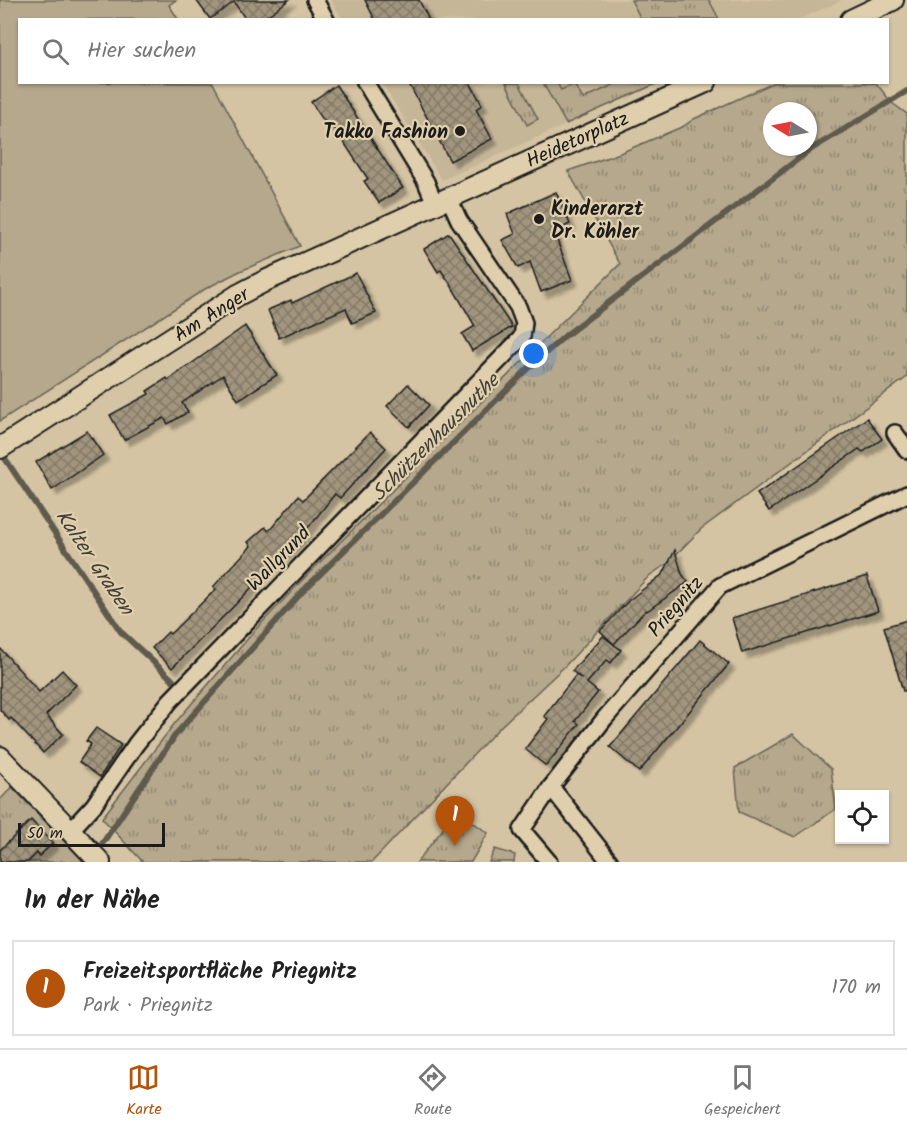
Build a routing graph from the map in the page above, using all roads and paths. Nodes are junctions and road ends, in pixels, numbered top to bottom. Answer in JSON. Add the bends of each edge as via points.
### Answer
{"nodes":[{"id":1,"x":315,"y":0,"type":"edge"},
{"id":2,"x":893,"y":0,"type":"edge"},
{"id":3,"x":325,"y":18,"type":"edge"},
{"id":4,"x":854,"y":18,"type":"edge"},
{"id":5,"x":366,"y":84,"type":"edge"},
{"id":6,"x":702,"y":84,"type":"edge"},
{"id":7,"x":442,"y":201,"type":"junction"},
{"id":8,"x":895,"y":433,"type":"dead end"},
{"id":9,"x":3,"y":447,"type":"edge"},
{"id":10,"x":907,"y":450,"type":"edge"},
{"id":11,"x":907,"y":494,"type":"edge"},
{"id":12,"x":0,"y":757,"type":"edge"},
{"id":13,"x":551,"y":787,"type":"junction"},
{"id":14,"x":74,"y":835,"type":"junction"},
{"id":15,"x":100,"y":862,"type":"edge"},
{"id":16,"x":549,"y":862,"type":"edge"},
{"id":17,"x":610,"y":862,"type":"edge"}],
"edges":[{"from":1,"to":3,"type":"street"},
{"from":2,"to":4,"type":"street"},
{"from":5,"to":7,"type":"street","via":[[426,182]]},
{"from":6,"to":7,"type":"street","name":"Heidetorplatz"},
{"from":7,"to":9,"type":"street","name":"Am Anger","via":[[238,295]]},
{"from":7,"to":14,"type":"street","name":"Wallgrund","via":[[518,307],[524,323],[522,337],[170,701]]},
{"from":8,"to":10,"type":"street"},
{"from":11,"to":13,"type":"street","name":"Priegnitz","via":[[720,586],[605,718]]},
{"from":12,"to":14,"type":"street"},
{"from":13,"to":16,"type":"street","name":"Priegnitz","via":[[522,830]]},
{"from":13,"to":17,"type":"street"},
{"from":14,"to":15,"type":"street"}]}
